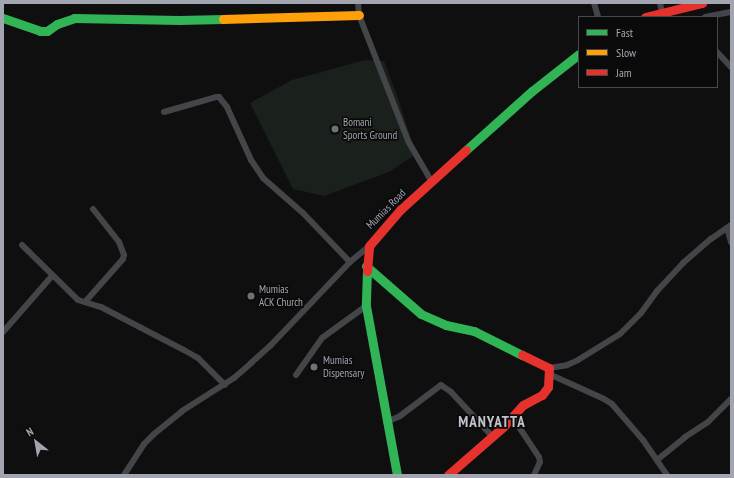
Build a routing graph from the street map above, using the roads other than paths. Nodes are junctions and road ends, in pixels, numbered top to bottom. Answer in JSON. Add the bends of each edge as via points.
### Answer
{"nodes":[{"id":1,"x":358,"y":3,"type":"edge"},
{"id":2,"x":594,"y":3,"type":"edge"},
{"id":3,"x":660,"y":3,"type":"edge"},
{"id":4,"x":702,"y":3,"type":"edge"},
{"id":5,"x":731,"y":12,"type":"edge"},
{"id":6,"x":662,"y":13,"type":"junction"},
{"id":7,"x":673,"y":14,"type":"edge"},
{"id":8,"x":359,"y":15,"type":"junction"},
{"id":9,"x":598,"y":16,"type":"edge"},
{"id":10,"x":649,"y":16,"type":"edge"},
{"id":11,"x":710,"y":16,"type":"edge"},
{"id":12,"x":3,"y":18,"type":"edge"},
{"id":13,"x":718,"y":53,"type":"edge"},
{"id":14,"x":578,"y":55,"type":"edge"},
{"id":15,"x":731,"y":67,"type":"edge"},
{"id":16,"x":164,"y":112,"type":"dead end"},
{"id":17,"x":432,"y":182,"type":"junction"},
{"id":18,"x":93,"y":210,"type":"dead end"},
{"id":19,"x":729,"y":227,"type":"edge"},
{"id":20,"x":731,"y":242,"type":"edge"},
{"id":21,"x":22,"y":245,"type":"dead end"},
{"id":22,"x":369,"y":246,"type":"junction"},
{"id":23,"x":350,"y":262,"type":"junction"},
{"id":24,"x":366,"y":266,"type":"junction"},
{"id":25,"x":52,"y":276,"type":"junction"},
{"id":26,"x":85,"y":302,"type":"junction"},
{"id":27,"x":366,"y":306,"type":"junction"},
{"id":28,"x":3,"y":332,"type":"edge"},
{"id":29,"x":549,"y":371,"type":"junction"},
{"id":30,"x":296,"y":375,"type":"dead end"},
{"id":31,"x":225,"y":385,"type":"junction"},
{"id":32,"x":731,"y":399,"type":"edge"},
{"id":33,"x":513,"y":418,"type":"junction"},
{"id":34,"x":386,"y":422,"type":"junction"},
{"id":35,"x":493,"y":437,"type":"junction"},
{"id":36,"x":657,"y":460,"type":"junction"},
{"id":37,"x":124,"y":475,"type":"edge"},
{"id":38,"x":398,"y":475,"type":"edge"},
{"id":39,"x":448,"y":475,"type":"edge"},
{"id":40,"x":534,"y":475,"type":"edge"},
{"id":41,"x":667,"y":475,"type":"edge"}],
"edges":[{"from":1,"to":8,"type":"street"},
{"from":2,"to":9,"type":"street"},
{"from":3,"to":6,"type":"street"},
{"from":4,"to":7,"type":"street"},
{"from":5,"to":11,"type":"street"},
{"from":6,"to":7,"type":"street"},
{"from":6,"to":10,"type":"street"},
{"from":8,"to":12,"type":"street","via":[[179,20],[74,18],[40,32]]},
{"from":8,"to":17,"type":"street","via":[[408,141]]},
{"from":13,"to":15,"type":"street"},
{"from":14,"to":17,"type":"street","name":"Mumias Road","via":[[532,91]]},
{"from":16,"to":23,"type":"street","via":[[219,97],[227,107],[251,160],[263,178],[303,213]]},
{"from":17,"to":22,"type":"street","name":"Mumias Road","via":[[400,210]]},
{"from":18,"to":26,"type":"street","via":[[119,242],[124,255]]},
{"from":19,"to":20,"type":"street"},
{"from":19,"to":29,"type":"street","via":[[683,263],[620,334],[578,360]]},
{"from":21,"to":25,"type":"street"},
{"from":22,"to":23,"type":"street"},
{"from":22,"to":24,"type":"street","name":"Mumias Road"},
{"from":23,"to":31,"type":"street","via":[[271,345]]},
{"from":24,"to":27,"type":"street","name":"Mumias Road"},
{"from":24,"to":29,"type":"street","via":[[421,314],[446,325],[480,334]]},
{"from":25,"to":26,"type":"street","via":[[78,300]]},
{"from":25,"to":28,"type":"street"},
{"from":26,"to":31,"type":"street","via":[[93,303],[198,358]]},
{"from":27,"to":30,"type":"street","via":[[322,338]]},
{"from":27,"to":34,"type":"street","name":"Mumias Road"},
{"from":29,"to":33,"type":"street","via":[[548,387],[542,395],[523,405]]},
{"from":29,"to":36,"type":"street","via":[[612,404],[631,424]]},
{"from":31,"to":37,"type":"street","via":[[164,424],[144,444]]},
{"from":32,"to":36,"type":"street","via":[[708,422]]},
{"from":33,"to":35,"type":"street"},
{"from":33,"to":40,"type":"street","via":[[539,457],[540,462]]},
{"from":34,"to":35,"type":"street","via":[[400,416],[441,385],[452,392]]},
{"from":34,"to":38,"type":"street","name":"Mumias Road"},
{"from":35,"to":39,"type":"street"},
{"from":36,"to":41,"type":"street"}]}
